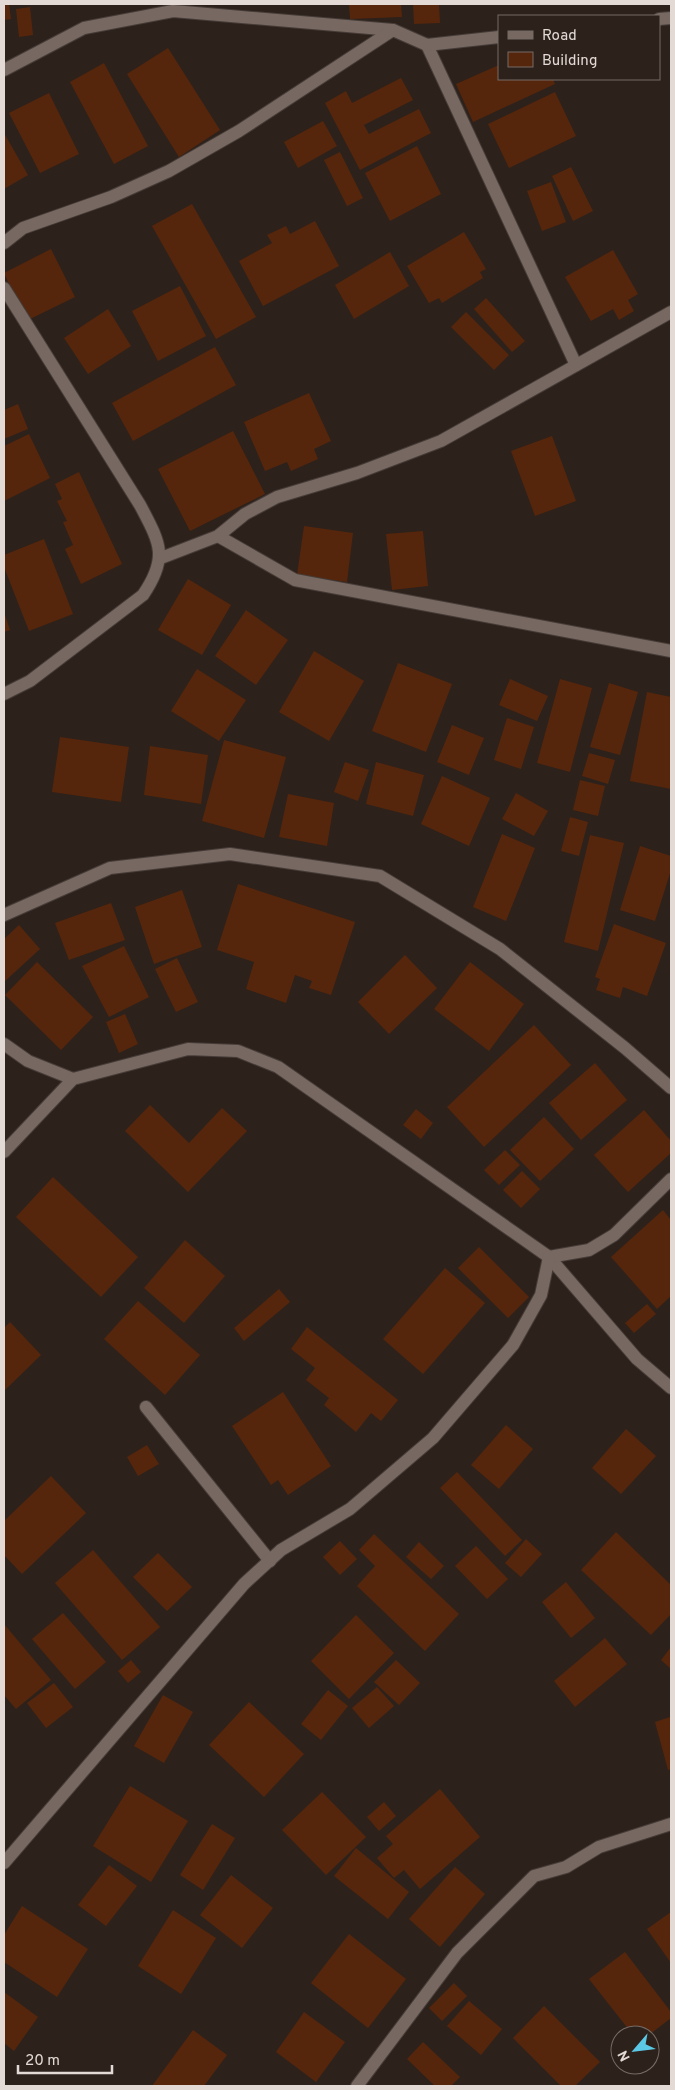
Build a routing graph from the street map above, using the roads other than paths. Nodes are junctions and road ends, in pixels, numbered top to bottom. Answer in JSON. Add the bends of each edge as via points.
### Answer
{"nodes":[{"id":1,"x":392,"y":30,"type":"junction"},
{"id":2,"x":498,"y":37,"type":"edge"},
{"id":3,"x":427,"y":45,"type":"junction"},
{"id":4,"x":4,"y":70,"type":"edge"},
{"id":5,"x":4,"y":243,"type":"edge"},
{"id":6,"x":4,"y":288,"type":"edge"},
{"id":7,"x":671,"y":312,"type":"edge"},
{"id":8,"x":576,"y":365,"type":"junction"},
{"id":9,"x":218,"y":536,"type":"junction"},
{"id":10,"x":161,"y":558,"type":"junction"},
{"id":11,"x":671,"y":651,"type":"edge"},
{"id":12,"x":4,"y":694,"type":"edge"},
{"id":13,"x":4,"y":915,"type":"edge"},
{"id":14,"x":4,"y":1044,"type":"edge"},
{"id":15,"x":73,"y":1078,"type":"junction"},
{"id":16,"x":671,"y":1088,"type":"edge"},
{"id":17,"x":4,"y":1152,"type":"edge"},
{"id":18,"x":671,"y":1179,"type":"edge"},
{"id":19,"x":549,"y":1257,"type":"junction"},
{"id":20,"x":671,"y":1388,"type":"edge"},
{"id":21,"x":146,"y":1407,"type":"dead end"},
{"id":22,"x":270,"y":1561,"type":"junction"},
{"id":23,"x":671,"y":1824,"type":"edge"},
{"id":24,"x":4,"y":1863,"type":"edge"},
{"id":25,"x":357,"y":2086,"type":"edge"}],
"edges":[{"from":1,"to":3,"type":"street"},
{"from":1,"to":4,"type":"street","via":[[172,11],[84,28]]},
{"from":1,"to":5,"type":"street","via":[[239,131],[169,171],[111,197],[23,228]]},
{"from":2,"to":3,"type":"street"},
{"from":3,"to":8,"type":"street"},
{"from":6,"to":10,"type":"street","via":[[140,505],[154,532]]},
{"from":7,"to":8,"type":"street"},
{"from":8,"to":9,"type":"street","via":[[440,441],[357,473],[277,497],[245,514]]},
{"from":9,"to":10,"type":"street"},
{"from":9,"to":11,"type":"street","via":[[295,580]]},
{"from":10,"to":12,"type":"street","via":[[156,577],[143,595],[30,681]]},
{"from":13,"to":16,"type":"street","via":[[110,868],[230,854],[380,876],[500,949]]},
{"from":14,"to":15,"type":"street","via":[[28,1061]]},
{"from":15,"to":17,"type":"street"},
{"from":15,"to":19,"type":"street","via":[[188,1049],[238,1051],[278,1067]]},
{"from":18,"to":19,"type":"street","via":[[614,1236],[589,1250]]},
{"from":19,"to":20,"type":"street","via":[[637,1358]]},
{"from":19,"to":22,"type":"street","via":[[541,1295],[513,1345],[433,1438],[350,1509],[282,1550]]},
{"from":21,"to":22,"type":"street"},
{"from":22,"to":24,"type":"street","via":[[244,1584]]},
{"from":23,"to":25,"type":"street","via":[[599,1847],[566,1867],[534,1876],[457,1953]]}]}
